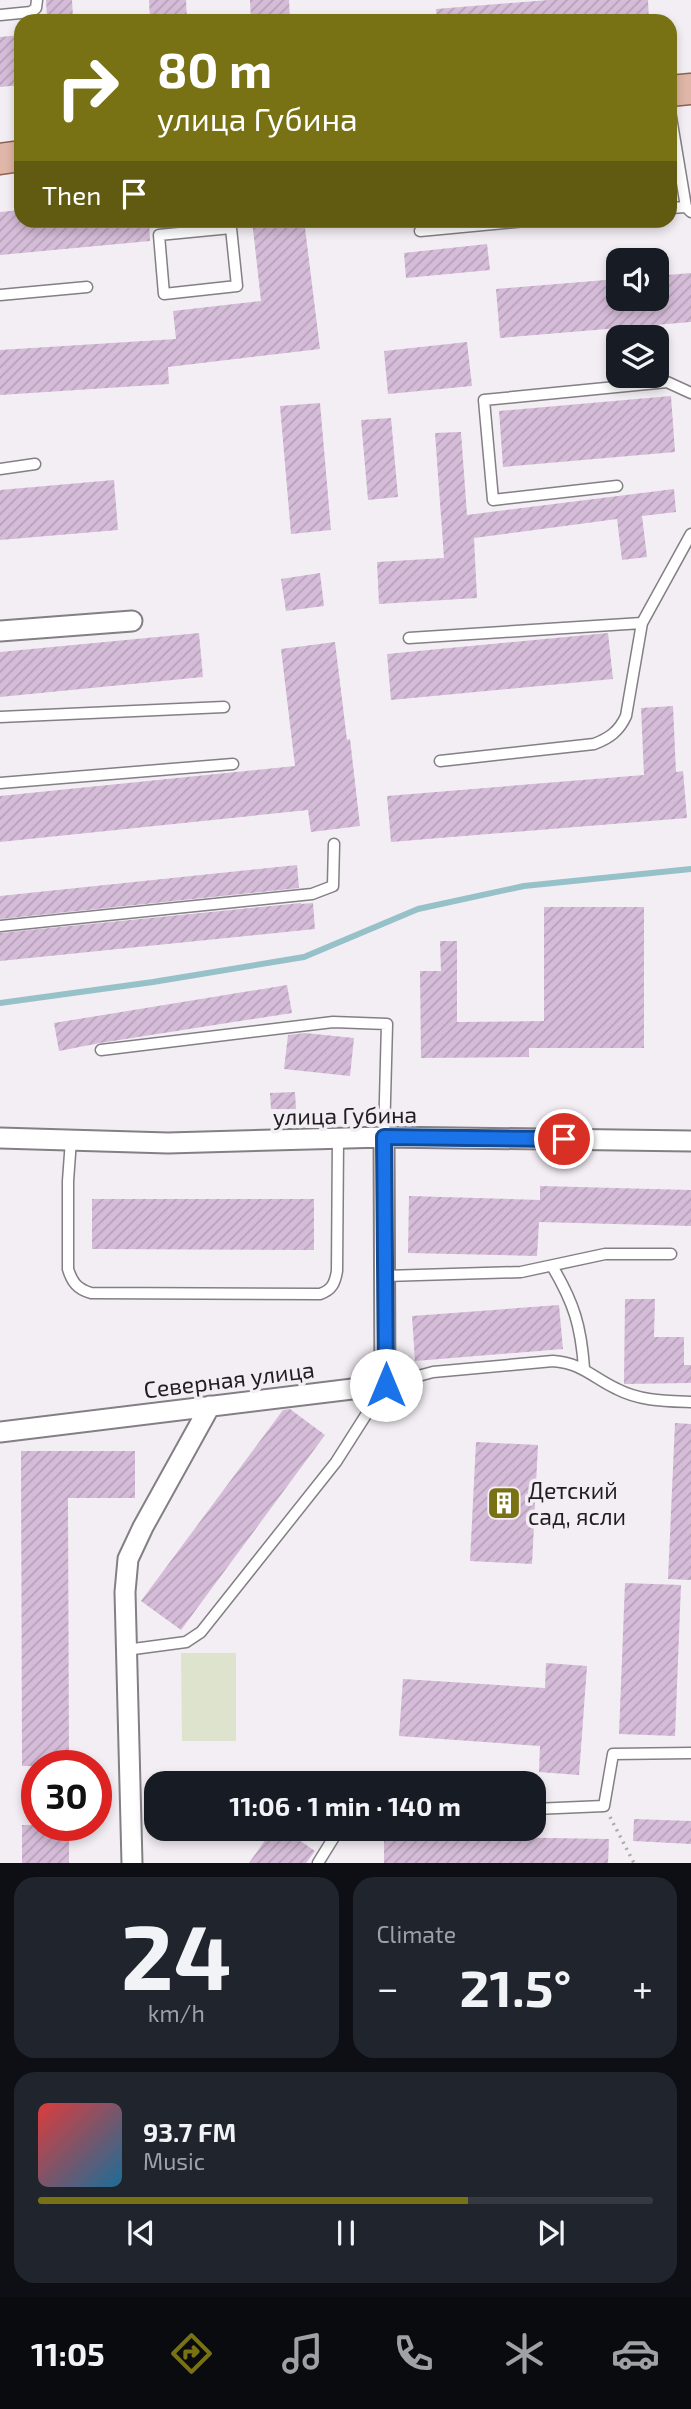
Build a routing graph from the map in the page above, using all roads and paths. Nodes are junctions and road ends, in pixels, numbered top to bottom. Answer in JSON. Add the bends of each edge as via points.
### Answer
{"nodes":[{"id":1,"x":37,"y":0,"type":"edge"},
{"id":2,"x":0,"y":15,"type":"edge"},
{"id":3,"x":677,"y":147,"type":"edge"},
{"id":4,"x":689,"y":210,"type":"edge"},
{"id":5,"x":205,"y":228,"type":"edge"},
{"id":6,"x":231,"y":228,"type":"edge"},
{"id":7,"x":452,"y":228,"type":"edge"},
{"id":8,"x":420,"y":231,"type":"dead end"},
{"id":9,"x":87,"y":287,"type":"dead end"},
{"id":10,"x":0,"y":295,"type":"edge"},
{"id":11,"x":691,"y":393,"type":"edge"},
{"id":12,"x":35,"y":464,"type":"dead end"},
{"id":13,"x":0,"y":469,"type":"edge"},
{"id":14,"x":617,"y":486,"type":"dead end"},
{"id":15,"x":691,"y":534,"type":"edge"},
{"id":16,"x":132,"y":621,"type":"dead end"},
{"id":17,"x":642,"y":623,"type":"junction"},
{"id":18,"x":0,"y":631,"type":"edge"},
{"id":19,"x":409,"y":638,"type":"dead end"},
{"id":20,"x":224,"y":707,"type":"dead end"},
{"id":21,"x":0,"y":717,"type":"edge"},
{"id":22,"x":440,"y":761,"type":"dead end"},
{"id":23,"x":233,"y":764,"type":"dead end"},
{"id":24,"x":0,"y":783,"type":"edge"},
{"id":25,"x":334,"y":844,"type":"dead end"},
{"id":26,"x":0,"y":926,"type":"edge"},
{"id":27,"x":101,"y":1050,"type":"dead end"},
{"id":28,"x":384,"y":1137,"type":"junction"},
{"id":29,"x":0,"y":1138,"type":"edge"},
{"id":30,"x":338,"y":1139,"type":"junction"},
{"id":31,"x":71,"y":1140,"type":"junction"},
{"id":32,"x":691,"y":1142,"type":"edge"},
{"id":33,"x":671,"y":1254,"type":"dead end"},
{"id":34,"x":552,"y":1266,"type":"junction"},
{"id":35,"x":385,"y":1276,"type":"junction"},
{"id":36,"x":584,"y":1368,"type":"junction"},
{"id":37,"x":386,"y":1385,"type":"junction"},
{"id":38,"x":691,"y":1402,"type":"edge"},
{"id":39,"x":210,"y":1406,"type":"junction"},
{"id":40,"x":0,"y":1432,"type":"edge"},
{"id":41,"x":126,"y":1650,"type":"junction"},
{"id":42,"x":691,"y":1753,"type":"edge"},
{"id":43,"x":604,"y":1806,"type":"junction"},
{"id":44,"x":546,"y":1808,"type":"edge"},
{"id":45,"x":332,"y":1841,"type":"edge"},
{"id":46,"x":132,"y":1863,"type":"edge"},
{"id":47,"x":318,"y":1863,"type":"edge"},
{"id":48,"x":634,"y":1863,"type":"edge"}],
"edges":[{"from":1,"to":2,"type":"lane","via":[[31,12]]},
{"from":3,"to":4,"type":"lane"},
{"from":5,"to":6,"type":"lane","via":[[159,235],[164,294],[237,286]]},
{"from":7,"to":8,"type":"lane"},
{"from":9,"to":10,"type":"lane"},
{"from":11,"to":14,"type":"lane","via":[[667,382],[484,400],[493,500]]},
{"from":12,"to":13,"type":"lane"},
{"from":15,"to":17,"type":"lane"},
{"from":16,"to":18,"type":"street"},
{"from":17,"to":19,"type":"lane"},
{"from":17,"to":22,"type":"lane","via":[[626,716],[621,728],[607,739]]},
{"from":20,"to":21,"type":"lane"},
{"from":23,"to":24,"type":"lane"},
{"from":25,"to":26,"type":"lane","via":[[333,886],[312,894]]},
{"from":27,"to":28,"type":"lane","via":[[333,1022],[387,1024]]},
{"from":28,"to":30,"type":"street","name":"улица Губина"},
{"from":28,"to":32,"type":"street","name":"улица Губина"},
{"from":28,"to":35,"type":"street"},
{"from":29,"to":31,"type":"street","name":"улица Губина"},
{"from":30,"to":31,"type":"street","name":"улица Губина"},
{"from":30,"to":31,"type":"lane","via":[[337,1271],[335,1283],[320,1294],[81,1290],[68,1269]]},
{"from":33,"to":34,"type":"lane","via":[[605,1254]]},
{"from":34,"to":35,"type":"lane","via":[[522,1272]]},
{"from":34,"to":36,"type":"lane","via":[[575,1311]]},
{"from":35,"to":37,"type":"street"},
{"from":36,"to":37,"type":"lane","via":[[553,1361],[433,1372]]},
{"from":36,"to":38,"type":"lane","via":[[632,1395]]},
{"from":37,"to":39,"type":"street","name":"Северная улица"},
{"from":37,"to":41,"type":"lane","via":[[336,1462],[201,1632],[186,1642]]},
{"from":39,"to":40,"type":"street","name":"Северная улица"},
{"from":39,"to":41,"type":"street","via":[[128,1559]]},
{"from":41,"to":46,"type":"street"},
{"from":42,"to":43,"type":"lane","via":[[613,1754]]},
{"from":43,"to":44,"type":"lane"},
{"from":43,"to":48,"type":"path"},
{"from":45,"to":47,"type":"lane"}]}
